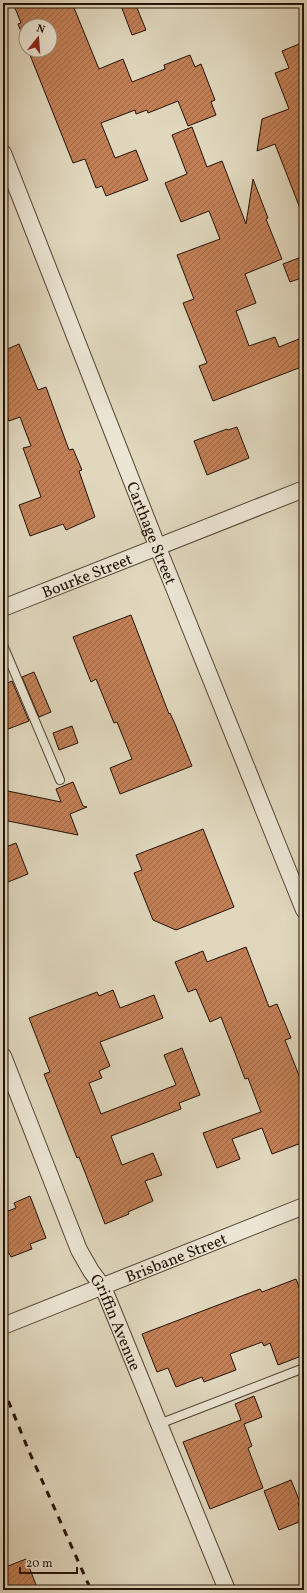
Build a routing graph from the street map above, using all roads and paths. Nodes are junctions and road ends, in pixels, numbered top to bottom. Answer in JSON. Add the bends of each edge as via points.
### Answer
{"nodes":[{"id":1,"x":3,"y":153,"type":"edge"},
{"id":2,"x":304,"y":489,"type":"edge"},
{"id":3,"x":158,"y":548,"type":"junction"},
{"id":4,"x":3,"y":608,"type":"edge"},
{"id":5,"x":3,"y":645,"type":"edge"},
{"id":6,"x":60,"y":780,"type":"dead end"},
{"id":7,"x":304,"y":910,"type":"edge"},
{"id":8,"x":3,"y":1056,"type":"edge"},
{"id":9,"x":304,"y":1206,"type":"edge"},
{"id":10,"x":103,"y":1287,"type":"junction"},
{"id":11,"x":3,"y":1326,"type":"edge"},
{"id":12,"x":304,"y":1368,"type":"edge"},
{"id":13,"x":159,"y":1424,"type":"junction"},
{"id":14,"x":227,"y":1590,"type":"edge"}],
"edges":[{"from":1,"to":3,"type":"street","name":"Carthage Street"},
{"from":2,"to":3,"type":"street","name":"Bourke Street"},
{"from":3,"to":4,"type":"street","name":"Bourke Street"},
{"from":3,"to":7,"type":"street","name":"Carthage Street"},
{"from":5,"to":6,"type":"lane"},
{"from":8,"to":10,"type":"street","name":"Griffin Avenue","via":[[79,1250]]},
{"from":9,"to":10,"type":"street","name":"Brisbane Street"},
{"from":10,"to":11,"type":"street","name":"Brisbane Street"},
{"from":10,"to":13,"type":"street","name":"Griffin Avenue"},
{"from":12,"to":13,"type":"lane"},
{"from":13,"to":14,"type":"street","name":"Griffin Avenue"}]}
